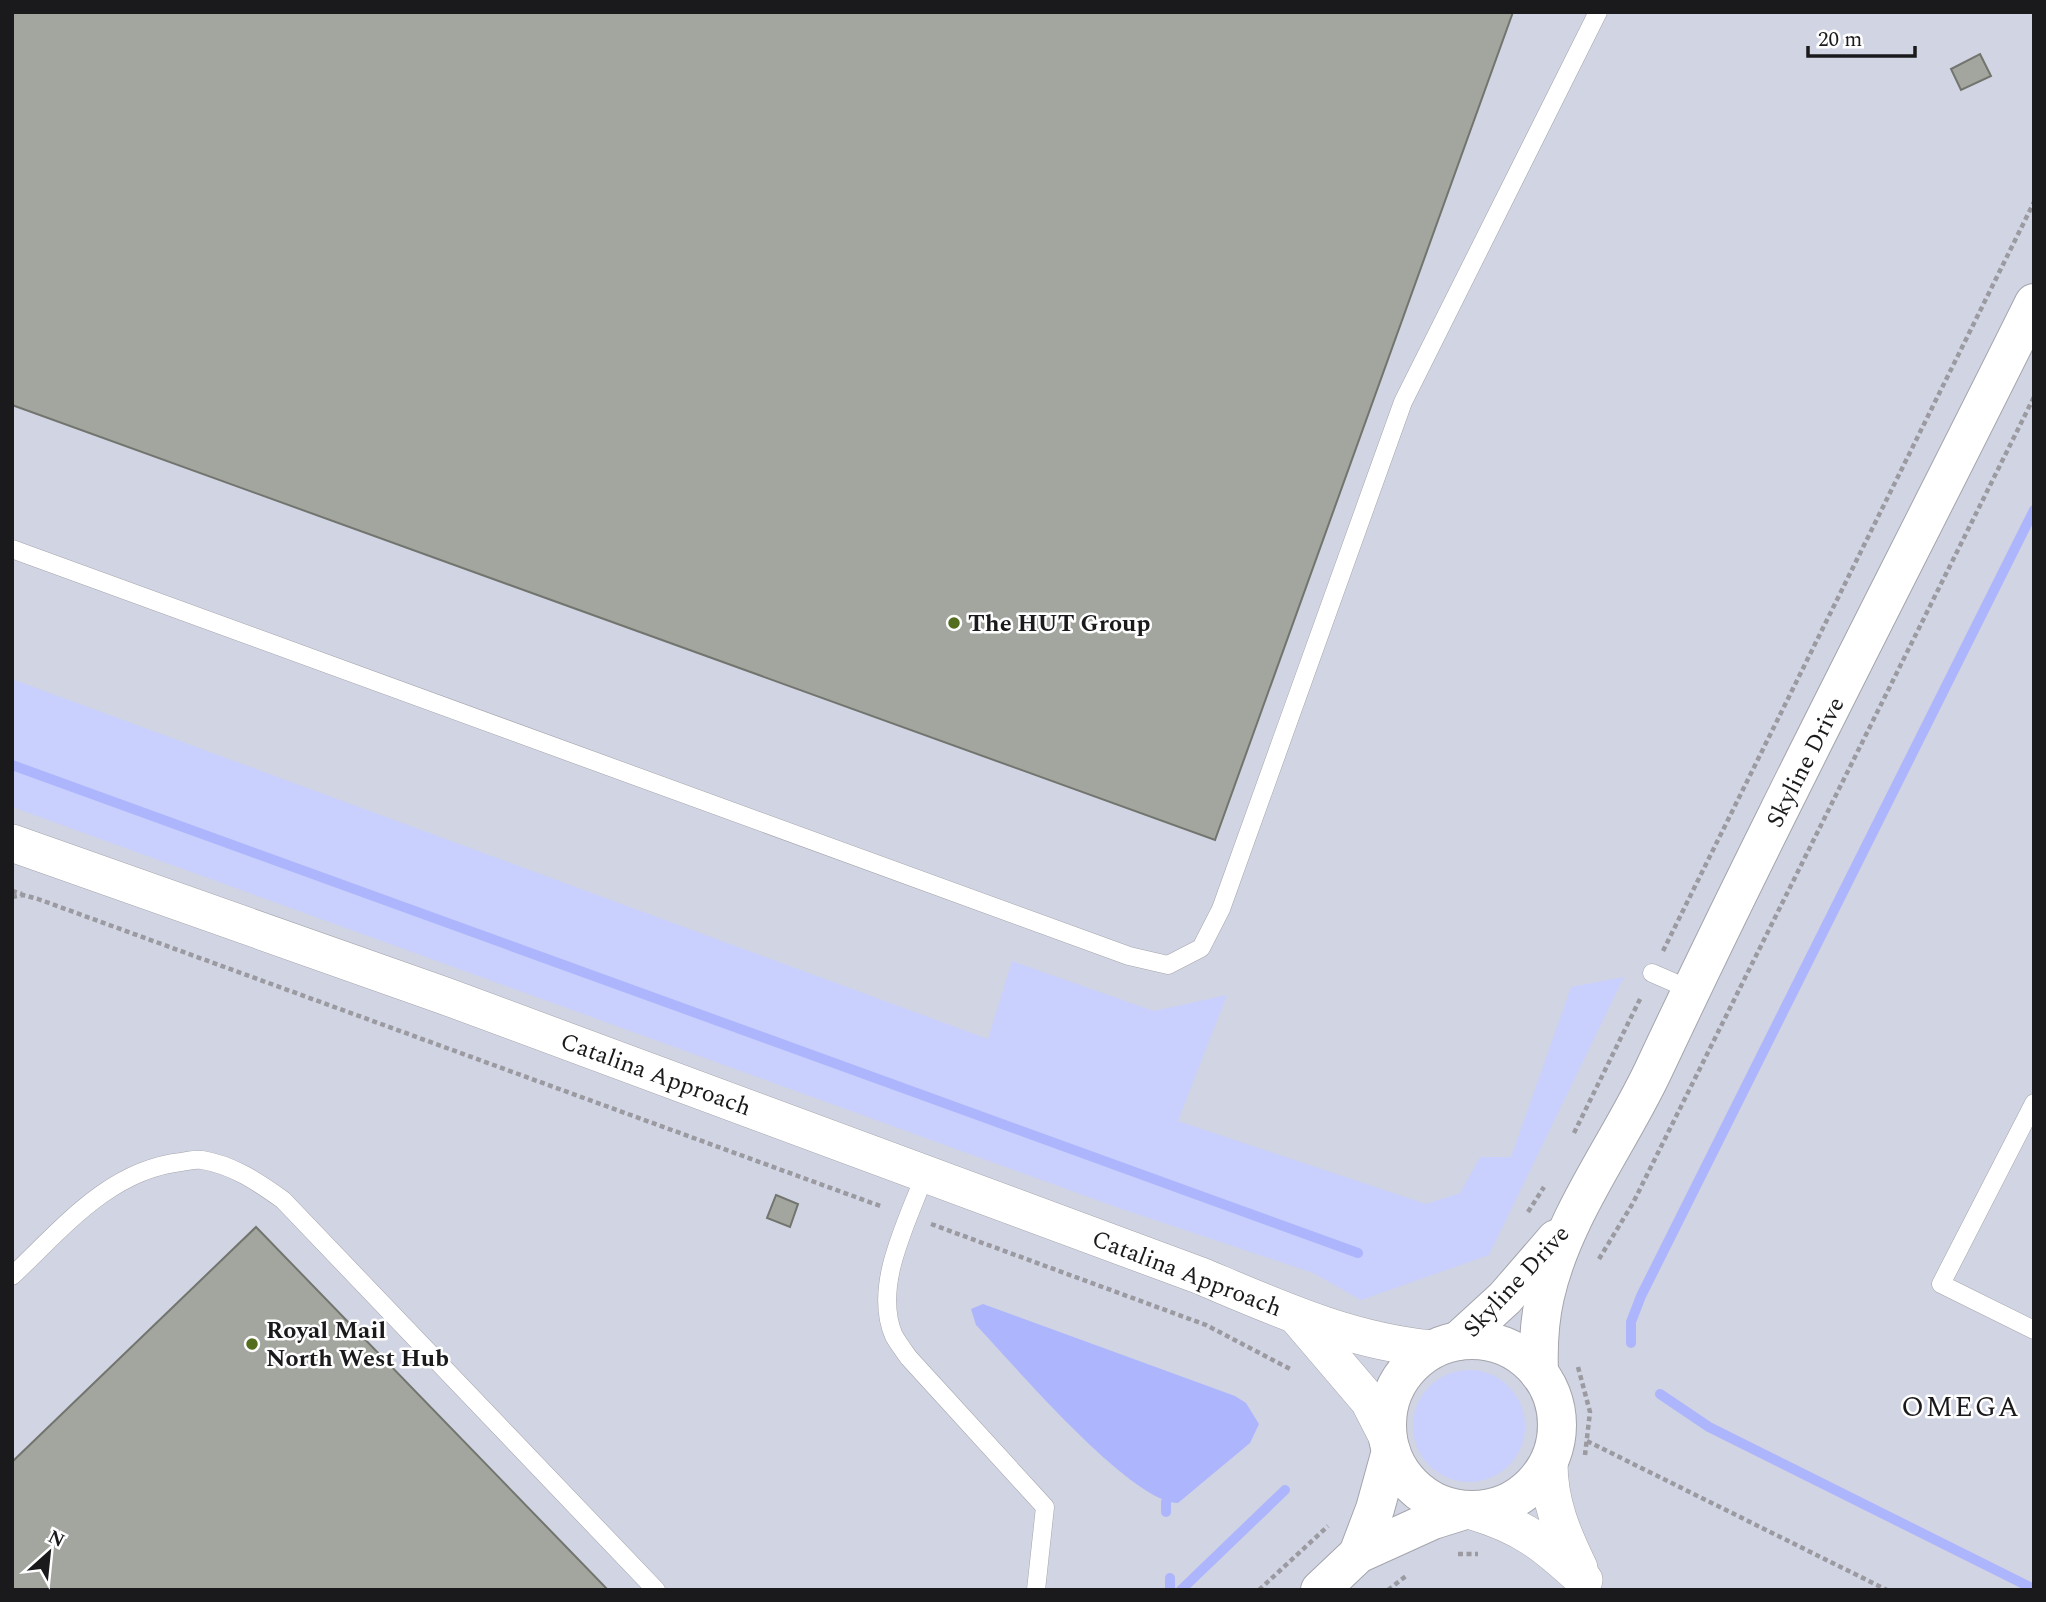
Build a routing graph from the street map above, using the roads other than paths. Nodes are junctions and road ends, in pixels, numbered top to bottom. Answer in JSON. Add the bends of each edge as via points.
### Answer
{"nodes":[{"id":1,"x":1598,"y":12,"type":"edge"},
{"id":2,"x":2034,"y":303,"type":"edge"},
{"id":3,"x":12,"y":549,"type":"edge"},
{"id":4,"x":12,"y":843,"type":"edge"},
{"id":5,"x":1652,"y":973,"type":"dead end"},
{"id":6,"x":1691,"y":990,"type":"junction"},
{"id":7,"x":2034,"y":1102,"type":"edge"},
{"id":8,"x":925,"y":1174,"type":"junction"},
{"id":9,"x":1573,"y":1220,"type":"junction"},
{"id":10,"x":12,"y":1276,"type":"edge"},
{"id":11,"x":1296,"y":1316,"type":"junction"},
{"id":12,"x":2034,"y":1330,"type":"edge"},
{"id":13,"x":1446,"y":1345,"type":"junction"},
{"id":14,"x":1539,"y":1373,"type":"junction"},
{"id":15,"x":1389,"y":1445,"type":"junction"},
{"id":16,"x":1549,"y":1463,"type":"junction"},
{"id":17,"x":1469,"y":1510,"type":"junction"},
{"id":18,"x":1357,"y":1554,"type":"junction"},
{"id":19,"x":656,"y":1590,"type":"edge"},
{"id":20,"x":1036,"y":1590,"type":"edge"},
{"id":21,"x":1320,"y":1590,"type":"edge"}],
"edges":[{"from":1,"to":3,"type":"lane","via":[[1403,402],[1222,909],[1201,948],[1168,965],[1129,956]]},
{"from":2,"to":6,"type":"main road","name":"Skyline Drive"},
{"from":4,"to":8,"type":"street","name":"Catalina Approach"},
{"from":5,"to":6,"type":"lane"},
{"from":6,"to":9,"type":"main road","name":"Skyline Drive","via":[[1629,1123]]},
{"from":7,"to":12,"type":"lane","via":[[1941,1284]]},
{"from":8,"to":11,"type":"street","name":"Catalina Approach"},
{"from":8,"to":20,"type":"lane","via":[[889,1282],[887,1309],[894,1335],[909,1358],[1045,1507]]},
{"from":9,"to":13,"type":"main road","name":"Skyline Drive","via":[[1505,1298]]},
{"from":9,"to":14,"type":"main road","name":"Skyline Drive","via":[[1545,1293],[1538,1339]]},
{"from":10,"to":19,"type":"lane","via":[[96,1198],[127,1176],[162,1164],[201,1160],[250,1176],[283,1199]]},
{"from":11,"to":13,"type":"street","name":"Catalina Approach","via":[[1371,1340]]},
{"from":11,"to":15,"type":"street","name":"Catalina Approach","via":[[1369,1401]]},
{"from":13,"to":14,"type":"main road","via":[[1482,1340],[1504,1346],[1524,1357]]},
{"from":13,"to":15,"type":"main road","via":[[1413,1364],[1398,1383],[1389,1406]]},
{"from":14,"to":16,"type":"main road","via":[[1557,1418]]},
{"from":15,"to":17,"type":"main road","via":[[1404,1476],[1423,1495],[1447,1507]]},
{"from":15,"to":18,"type":"main road","via":[[1375,1509]]},
{"from":16,"to":17,"type":"main road","via":[[1521,1496],[1497,1507]]},
{"from":16,"to":17,"type":"street","via":[[1555,1515],[1584,1580],[1530,1534]]},
{"from":17,"to":18,"type":"main road","via":[[1433,1520]]},
{"from":18,"to":21,"type":"main road"}]}
